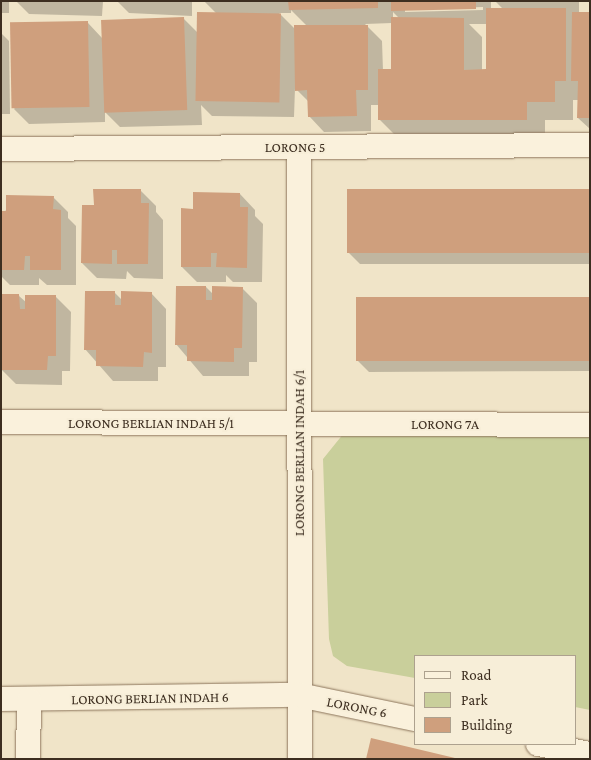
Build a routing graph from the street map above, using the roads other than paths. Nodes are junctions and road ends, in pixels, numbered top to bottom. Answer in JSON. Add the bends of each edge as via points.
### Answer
{"nodes":[{"id":1,"x":590,"y":145,"type":"edge"},
{"id":2,"x":299,"y":147,"type":"junction"},
{"id":3,"x":1,"y":149,"type":"edge"},
{"id":4,"x":1,"y":422,"type":"edge"},
{"id":5,"x":300,"y":424,"type":"junction"},
{"id":6,"x":590,"y":424,"type":"edge"},
{"id":7,"x":298,"y":696,"type":"junction"},
{"id":8,"x":1,"y":699,"type":"edge"},
{"id":9,"x":29,"y":700,"type":"junction"},
{"id":10,"x":414,"y":719,"type":"edge"},
{"id":11,"x":543,"y":745,"type":"edge"},
{"id":12,"x":590,"y":754,"type":"edge"},
{"id":13,"x":28,"y":759,"type":"edge"},
{"id":14,"x":300,"y":759,"type":"edge"}],
"edges":[{"from":1,"to":2,"type":"street","name":"LORONG 5"},
{"from":2,"to":3,"type":"street","name":"LORONG 5"},
{"from":2,"to":5,"type":"street","name":"LORONG BERLIAN INDAH 6/1"},
{"from":4,"to":5,"type":"street","name":"LORONG BERLIAN INDAH 5/1"},
{"from":5,"to":6,"type":"street","name":"LORONG 7A"},
{"from":5,"to":7,"type":"street","name":"LORONG BERLIAN INDAH 6/1"},
{"from":7,"to":9,"type":"street","name":"LORONG BERLIAN INDAH 6"},
{"from":7,"to":10,"type":"street","name":"LORONG 6"},
{"from":7,"to":14,"type":"street","name":"LORONG BERLIAN INDAH 6/1"},
{"from":8,"to":9,"type":"street","name":"LORONG BERLIAN INDAH 6"},
{"from":9,"to":13,"type":"street"},
{"from":11,"to":12,"type":"street"}]}
